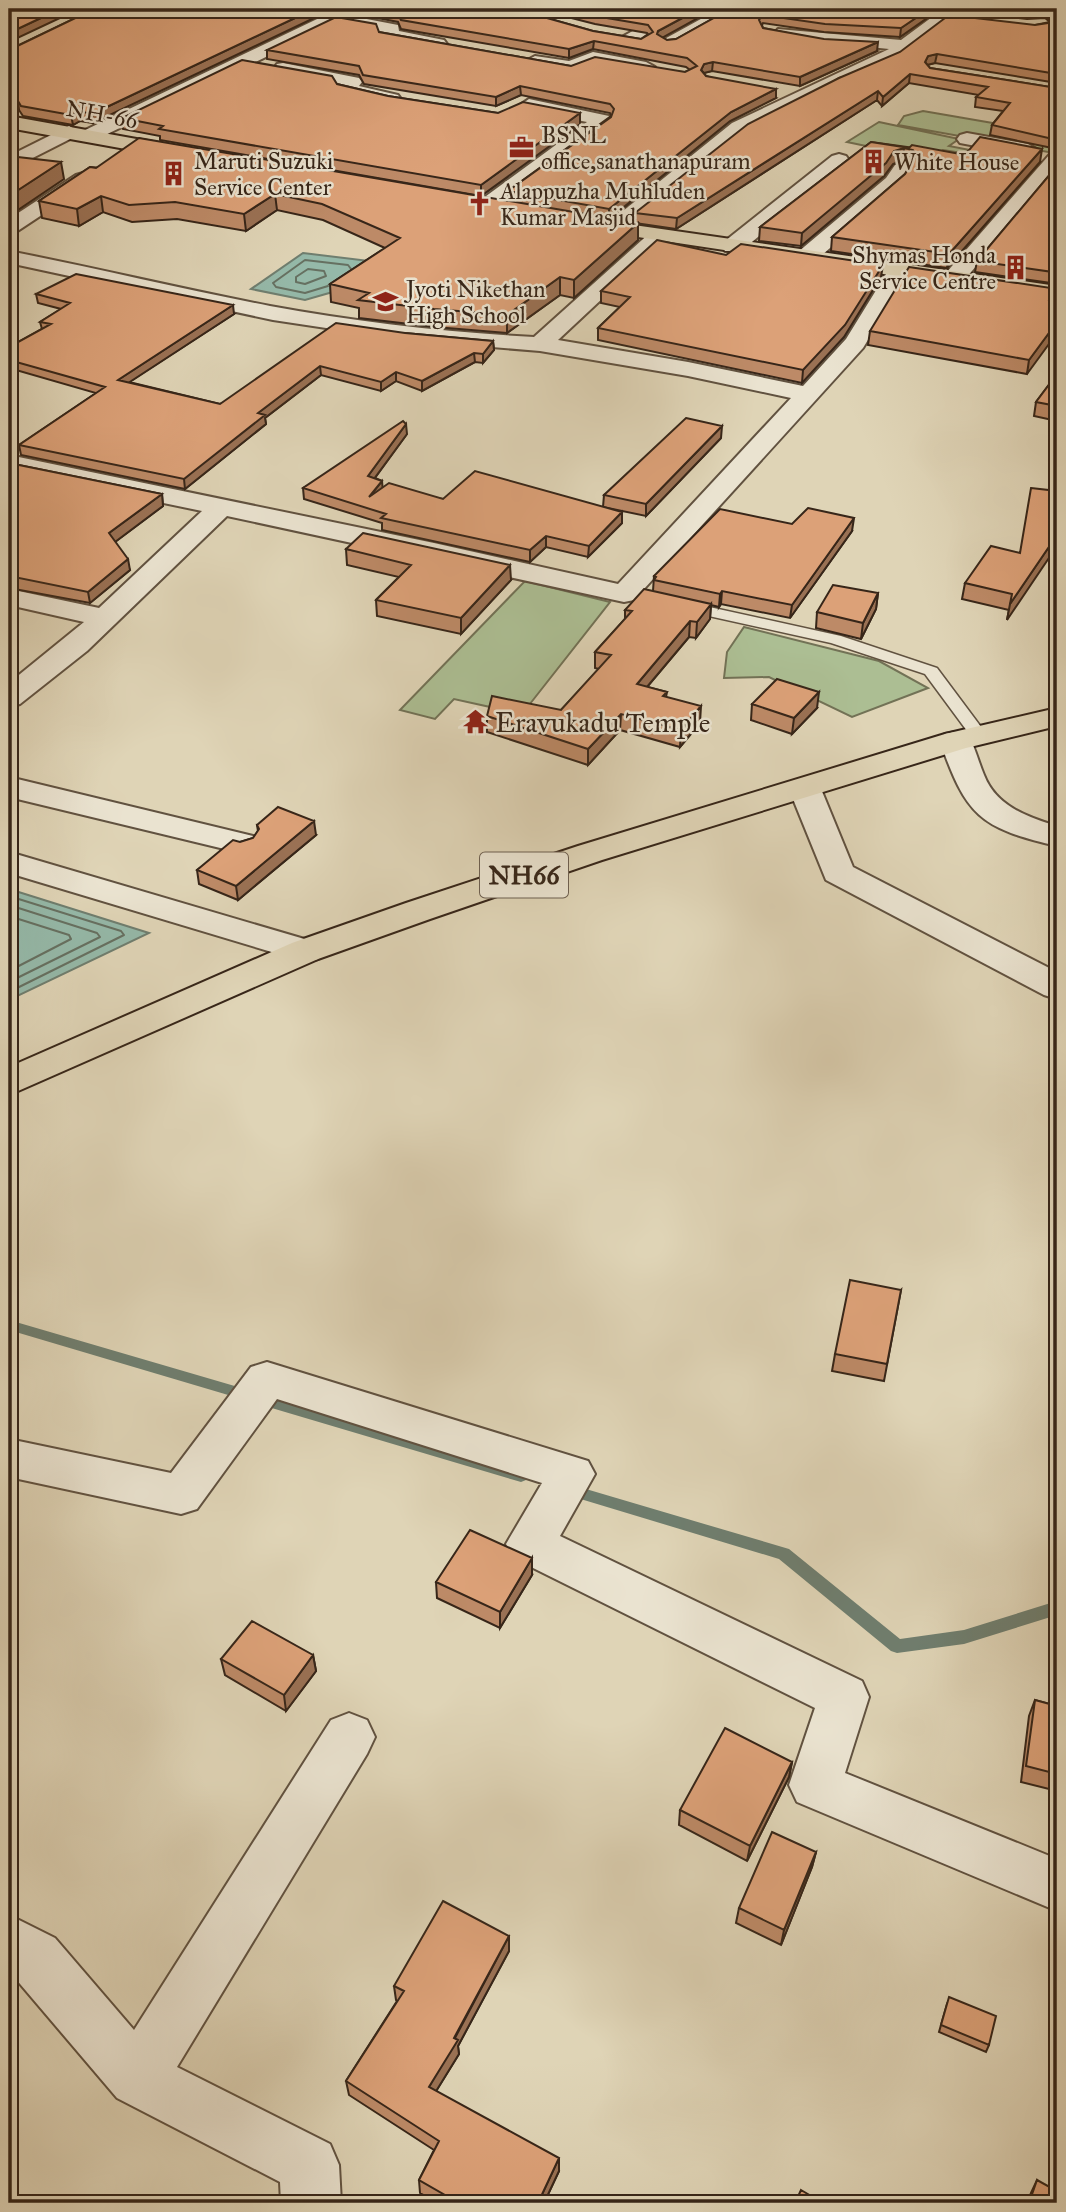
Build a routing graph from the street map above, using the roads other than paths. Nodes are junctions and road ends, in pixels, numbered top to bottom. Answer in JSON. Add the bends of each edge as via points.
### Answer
{"nodes":[{"id":1,"x":351,"y":9,"type":"edge"},
{"id":2,"x":685,"y":9,"type":"edge"},
{"id":3,"x":731,"y":9,"type":"edge"},
{"id":4,"x":515,"y":10,"type":"edge"},
{"id":5,"x":949,"y":13,"type":"edge"},
{"id":6,"x":333,"y":17,"type":"junction"},
{"id":7,"x":542,"y":18,"type":"edge"},
{"id":8,"x":968,"y":20,"type":"edge"},
{"id":9,"x":769,"y":30,"type":"edge"},
{"id":10,"x":906,"y":46,"type":"junction"},
{"id":11,"x":449,"y":47,"type":"edge"},
{"id":12,"x":517,"y":58,"type":"edge"},
{"id":13,"x":241,"y":62,"type":"junction"},
{"id":14,"x":659,"y":69,"type":"edge"},
{"id":15,"x":776,"y":90,"type":"edge"},
{"id":16,"x":802,"y":94,"type":"junction"},
{"id":17,"x":413,"y":102,"type":"edge"},
{"id":18,"x":510,"y":109,"type":"edge"},
{"id":19,"x":9,"y":122,"type":"edge"},
{"id":20,"x":78,"y":134,"type":"junction"},
{"id":21,"x":967,"y":139,"type":"dead end"},
{"id":22,"x":134,"y":144,"type":"junction"},
{"id":23,"x":1057,"y":157,"type":"edge"},
{"id":24,"x":207,"y":158,"type":"edge"},
{"id":25,"x":838,"y":160,"type":"dead end"},
{"id":26,"x":9,"y":164,"type":"edge"},
{"id":27,"x":902,"y":169,"type":"edge"},
{"id":28,"x":459,"y":202,"type":"edge"},
{"id":29,"x":485,"y":206,"type":"junction"},
{"id":30,"x":512,"y":211,"type":"edge"},
{"id":31,"x":565,"y":220,"type":"edge"},
{"id":32,"x":9,"y":228,"type":"edge"},
{"id":33,"x":612,"y":229,"type":"junction"},
{"id":34,"x":659,"y":236,"type":"junction"},
{"id":35,"x":733,"y":246,"type":"junction"},
{"id":36,"x":9,"y":257,"type":"edge"},
{"id":37,"x":806,"y":257,"type":"junction"},
{"id":38,"x":899,"y":271,"type":"junction"},
{"id":39,"x":953,"y":279,"type":"junction"},
{"id":40,"x":1057,"y":293,"type":"edge"},
{"id":41,"x":540,"y":344,"type":"junction"},
{"id":42,"x":808,"y":394,"type":"junction"},
{"id":43,"x":9,"y":463,"type":"edge"},
{"id":44,"x":220,"y":508,"type":"junction"},
{"id":45,"x":9,"y":597,"type":"edge"},
{"id":46,"x":664,"y":603,"type":"edge"},
{"id":47,"x":104,"y":618,"type":"junction"},
{"id":48,"x":9,"y":698,"type":"edge"},
{"id":49,"x":1057,"y":717,"type":"edge"},
{"id":50,"x":968,"y":738,"type":"junction"},
{"id":51,"x":9,"y":788,"type":"edge"},
{"id":52,"x":805,"y":789,"type":"junction"},
{"id":53,"x":1057,"y":836,"type":"edge"},
{"id":54,"x":242,"y":843,"type":"edge"},
{"id":55,"x":9,"y":862,"type":"edge"},
{"id":56,"x":305,"y":951,"type":"junction"},
{"id":57,"x":1057,"y":987,"type":"edge"},
{"id":58,"x":9,"y":1082,"type":"edge"},
{"id":59,"x":9,"y":1458,"type":"edge"},
{"id":60,"x":349,"y":1737,"type":"dead end"},
{"id":61,"x":1057,"y":1885,"type":"edge"},
{"id":62,"x":9,"y":1942,"type":"edge"},
{"id":63,"x":137,"y":2078,"type":"junction"},
{"id":64,"x":311,"y":2203,"type":"edge"}],
"edges":[{"from":1,"to":6,"type":"street"},
{"from":2,"to":3,"type":"street","via":[[623,37],[660,42]]},
{"from":4,"to":7,"type":"street"},
{"from":5,"to":8,"type":"street"},
{"from":5,"to":10,"type":"street"},
{"from":6,"to":11,"type":"street"},
{"from":6,"to":13,"type":"street"},
{"from":9,"to":10,"type":"street","via":[[824,40]]},
{"from":10,"to":16,"type":"street"},
{"from":12,"to":14,"type":"street","via":[[571,67],[593,57]]},
{"from":13,"to":17,"type":"street","via":[[353,82],[344,88]]},
{"from":13,"to":20,"type":"street"},
{"from":15,"to":16,"type":"street"},
{"from":16,"to":33,"type":"street","via":[[739,127]]},
{"from":18,"to":29,"type":"street","via":[[520,104],[602,120]]},
{"from":19,"to":20,"type":"main road","name":"NH-66"},
{"from":20,"to":22,"type":"main road","name":"NH-66"},
{"from":20,"to":26,"type":"street"},
{"from":21,"to":23,"type":"street"},
{"from":22,"to":24,"type":"main road","name":"NH-66"},
{"from":22,"to":32,"type":"street"},
{"from":23,"to":39,"type":"street"},
{"from":25,"to":35,"type":"street"},
{"from":27,"to":37,"type":"street","via":[[894,182]]},
{"from":28,"to":29,"type":"main road"},
{"from":29,"to":30,"type":"main road"},
{"from":31,"to":33,"type":"main road"},
{"from":33,"to":34,"type":"main road"},
{"from":34,"to":35,"type":"main road"},
{"from":34,"to":41,"type":"street"},
{"from":35,"to":37,"type":"main road"},
{"from":36,"to":41,"type":"street","via":[[295,316],[467,341]]},
{"from":37,"to":38,"type":"main road"},
{"from":38,"to":39,"type":"main road"},
{"from":38,"to":42,"type":"street","via":[[855,344]]},
{"from":39,"to":40,"type":"main road"},
{"from":41,"to":42,"type":"street"},
{"from":42,"to":44,"type":"street","via":[[631,596]]},
{"from":43,"to":44,"type":"street"},
{"from":44,"to":47,"type":"street"},
{"from":45,"to":47,"type":"street"},
{"from":46,"to":50,"type":"lane","via":[[835,639],[932,671]]},
{"from":47,"to":48,"type":"street"},
{"from":49,"to":50,"type":"main road","number":"NH66"},
{"from":50,"to":52,"type":"main road","number":"NH66"},
{"from":50,"to":53,"type":"street","via":[[976,793],[997,813]]},
{"from":51,"to":54,"type":"street"},
{"from":52,"to":56,"type":"main road","number":"NH66","via":[[590,853]]},
{"from":52,"to":57,"type":"street","via":[[838,873]]},
{"from":55,"to":56,"type":"street"},
{"from":56,"to":58,"type":"main road","number":"NH66"},
{"from":59,"to":61,"type":"street","via":[[181,1495],[267,1378],[572,1474],[530,1544],[844,1696],[815,1785]]},
{"from":60,"to":63,"type":"street"},
{"from":62,"to":63,"type":"street","via":[[35,1958]]},
{"from":63,"to":64,"type":"street","via":[[309,2165]]}]}
